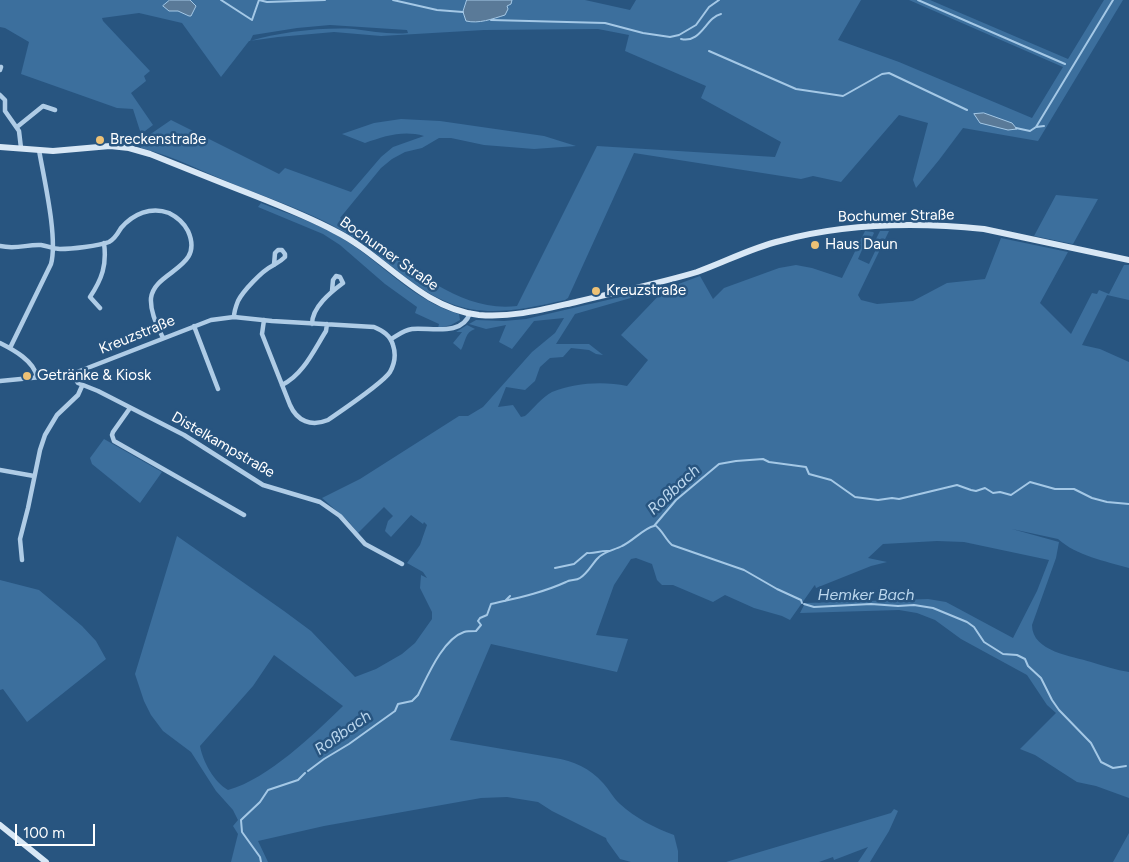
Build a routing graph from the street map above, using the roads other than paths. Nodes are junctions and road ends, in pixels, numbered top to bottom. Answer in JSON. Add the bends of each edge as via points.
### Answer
{"nodes":[{"id":1,"x":0,"y":95,"type":"edge"},
{"id":2,"x":56,"y":110,"type":"dead end"},
{"id":3,"x":17,"y":127,"type":"junction"},
{"id":4,"x":0,"y":147,"type":"edge"},
{"id":5,"x":21,"y":148,"type":"junction"},
{"id":6,"x":39,"y":150,"type":"junction"},
{"id":7,"x":104,"y":243,"type":"junction"},
{"id":8,"x":0,"y":246,"type":"edge"},
{"id":9,"x":53,"y":248,"type":"junction"},
{"id":10,"x":1129,"y":260,"type":"edge"},
{"id":11,"x":274,"y":265,"type":"dead end"},
{"id":12,"x":332,"y":291,"type":"dead end"},
{"id":13,"x":100,"y":308,"type":"dead end"},
{"id":14,"x":470,"y":313,"type":"junction"},
{"id":15,"x":234,"y":317,"type":"junction"},
{"id":16,"x":264,"y":320,"type":"junction"},
{"id":17,"x":312,"y":324,"type":"junction"},
{"id":18,"x":327,"y":324,"type":"junction"},
{"id":19,"x":194,"y":326,"type":"junction"},
{"id":20,"x":163,"y":338,"type":"junction"},
{"id":21,"x":391,"y":339,"type":"junction"},
{"id":22,"x":0,"y":343,"type":"edge"},
{"id":23,"x":10,"y":348,"type":"junction"},
{"id":24,"x":72,"y":374,"type":"junction"},
{"id":25,"x":37,"y":377,"type":"junction"},
{"id":26,"x":0,"y":381,"type":"edge"},
{"id":27,"x":282,"y":385,"type":"junction"},
{"id":28,"x":82,"y":386,"type":"junction"},
{"id":29,"x":218,"y":389,"type":"dead end"},
{"id":30,"x":130,"y":408,"type":"junction"},
{"id":31,"x":0,"y":470,"type":"edge"},
{"id":32,"x":34,"y":476,"type":"junction"},
{"id":33,"x":244,"y":515,"type":"dead end"},
{"id":34,"x":22,"y":560,"type":"dead end"},
{"id":35,"x":402,"y":564,"type":"dead end"},
{"id":36,"x":0,"y":825,"type":"edge"},
{"id":37,"x":46,"y":862,"type":"edge"}],
"edges":[{"from":1,"to":3,"type":"street","via":[[5,100],[5,111]]},
{"from":2,"to":3,"type":"street","via":[[43,106]]},
{"from":3,"to":5,"type":"street"},
{"from":4,"to":5,"type":"main road","name":"Bochumer Straße"},
{"from":5,"to":6,"type":"main road","name":"Bochumer Straße"},
{"from":6,"to":9,"type":"street"},
{"from":6,"to":14,"type":"main road","name":"Bochumer Straße","via":[[110,146],[150,154],[330,228],[424,294],[443,305]]},
{"from":7,"to":9,"type":"street"},
{"from":7,"to":13,"type":"street","via":[[105,268],[90,297]]},
{"from":7,"to":20,"type":"street","via":[[114,239],[128,220],[144,212],[158,210],[170,214],[186,227],[190,243],[188,258],[179,269],[159,282],[152,295],[153,314]]},
{"from":8,"to":9,"type":"street","via":[[41,245]]},
{"from":9,"to":23,"type":"street","via":[[51,264]]},
{"from":10,"to":14,"type":"main road","name":"Bochumer Straße","via":[[959,226],[843,228],[761,246],[680,277],[555,307],[513,314]]},
{"from":11,"to":15,"type":"street","via":[[258,277],[238,301]]},
{"from":12,"to":17,"type":"street","via":[[314,312]]},
{"from":14,"to":21,"type":"street","via":[[456,327],[409,330]]},
{"from":15,"to":16,"type":"street","name":"Kreuzstraße"},
{"from":15,"to":19,"type":"street","name":"Kreuzstraße"},
{"from":16,"to":17,"type":"street","name":"Kreuzstraße"},
{"from":16,"to":27,"type":"street","via":[[262,334]]},
{"from":17,"to":18,"type":"street","name":"Kreuzstraße"},
{"from":18,"to":21,"type":"street","name":"Kreuzstraße","via":[[374,327]]},
{"from":18,"to":27,"type":"street","via":[[326,331],[300,371]]},
{"from":19,"to":20,"type":"street","name":"Kreuzstraße"},
{"from":19,"to":29,"type":"street","name":"Kreuzstraße"},
{"from":20,"to":24,"type":"street","name":"Kreuzstraße"},
{"from":21,"to":27,"type":"street","via":[[395,358],[387,375],[328,420],[312,424],[298,417]]},
{"from":22,"to":23,"type":"street"},
{"from":23,"to":25,"type":"street","via":[[32,365]]},
{"from":24,"to":25,"type":"street","name":"Kreuzstraße"},
{"from":24,"to":28,"type":"street"},
{"from":25,"to":26,"type":"street","name":"Kreuzstraße"},
{"from":28,"to":30,"type":"street","name":"Distelkampstraße"},
{"from":28,"to":32,"type":"street","via":[[45,435]]},
{"from":30,"to":33,"type":"street","via":[[113,432],[114,441]]},
{"from":30,"to":35,"type":"street","name":"Distelkampstraße","via":[[184,435],[263,485],[320,502],[340,516],[365,544]]},
{"from":31,"to":32,"type":"street"},
{"from":32,"to":34,"type":"street","via":[[20,538]]},
{"from":36,"to":37,"type":"main road"}]}
